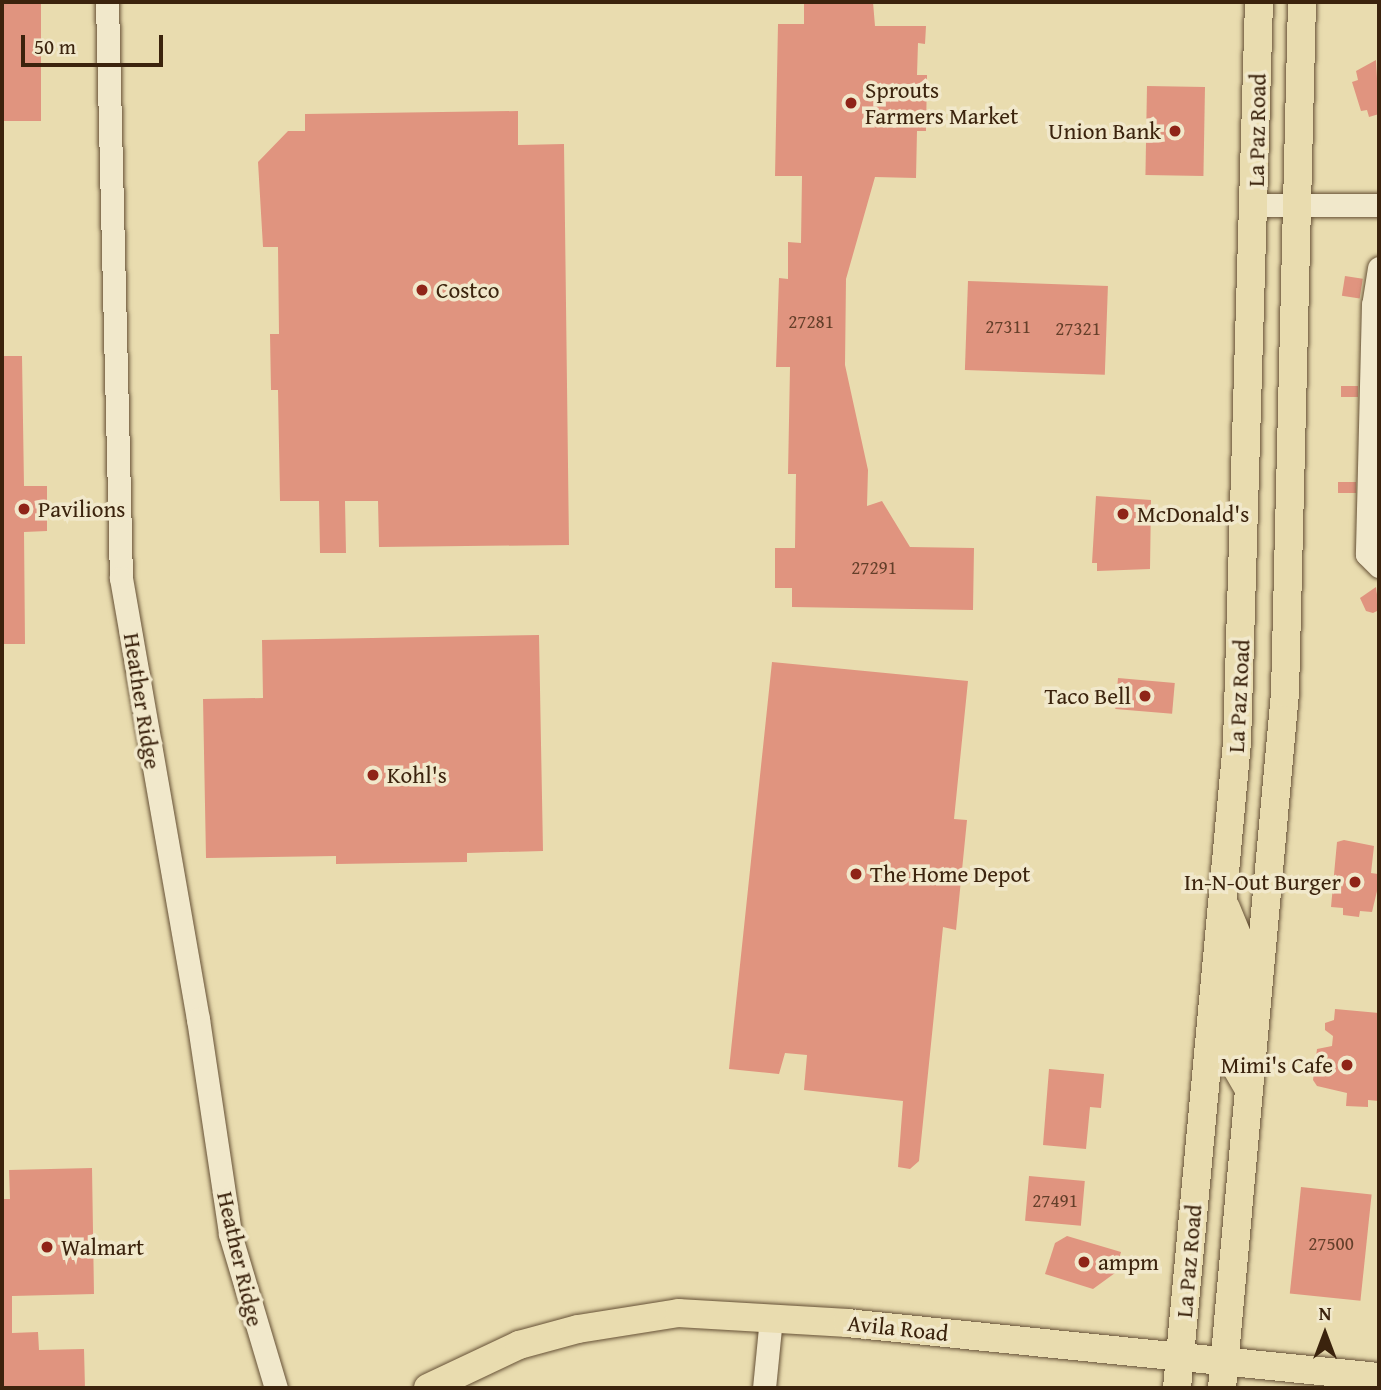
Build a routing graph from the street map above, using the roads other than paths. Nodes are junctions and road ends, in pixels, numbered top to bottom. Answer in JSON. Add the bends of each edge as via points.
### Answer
{"nodes":[{"id":1,"x":107,"y":2,"type":"edge"},
{"id":2,"x":1259,"y":2,"type":"edge"},
{"id":3,"x":1302,"y":2,"type":"edge"},
{"id":4,"x":1298,"y":204,"type":"junction"},
{"id":5,"x":1255,"y":205,"type":"junction"},
{"id":6,"x":1379,"y":205,"type":"edge"},
{"id":7,"x":1379,"y":268,"type":"edge"},
{"id":8,"x":1378,"y":566,"type":"edge"},
{"id":9,"x":1225,"y":907,"type":"junction"},
{"id":10,"x":1250,"y":1090,"type":"junction"},
{"id":11,"x":771,"y":1318,"type":"junction"},
{"id":12,"x":1180,"y":1358,"type":"junction"},
{"id":13,"x":1223,"y":1376,"type":"edge"},
{"id":14,"x":1379,"y":1377,"type":"edge"},
{"id":15,"x":276,"y":1388,"type":"edge"},
{"id":16,"x":428,"y":1388,"type":"edge"},
{"id":17,"x":764,"y":1388,"type":"edge"},
{"id":18,"x":1177,"y":1388,"type":"edge"}],
"edges":[{"from":1,"to":15,"type":"street","name":"Heather Ridge","via":[[121,578],[198,1019],[230,1234]]},
{"from":2,"to":5,"type":"main road","name":"La Paz Road"},
{"from":3,"to":4,"type":"main road","name":"La Paz Road"},
{"from":4,"to":5,"type":"street"},
{"from":4,"to":6,"type":"street"},
{"from":4,"to":10,"type":"main road","name":"La Paz Road","via":[[1285,693]]},
{"from":5,"to":9,"type":"main road","name":"La Paz Road","via":[[1246,555]]},
{"from":7,"to":8,"type":"street","via":[[1373,304],[1367,554]]},
{"from":9,"to":10,"type":"main road","via":[[1242,947],[1233,1050],[1236,1067]]},
{"from":9,"to":12,"type":"main road","name":"La Paz Road"},
{"from":10,"to":13,"type":"main road","name":"La Paz Road"},
{"from":11,"to":12,"type":"main road","name":"Avila Road"},
{"from":11,"to":16,"type":"main road","name":"Avila Road","via":[[678,1313],[578,1329],[519,1345]]},
{"from":11,"to":17,"type":"street"},
{"from":12,"to":13,"type":"main road","name":"Avila Road"},
{"from":12,"to":18,"type":"main road","name":"La Paz Road"},
{"from":13,"to":14,"type":"main road","name":"Avila Road"}]}
